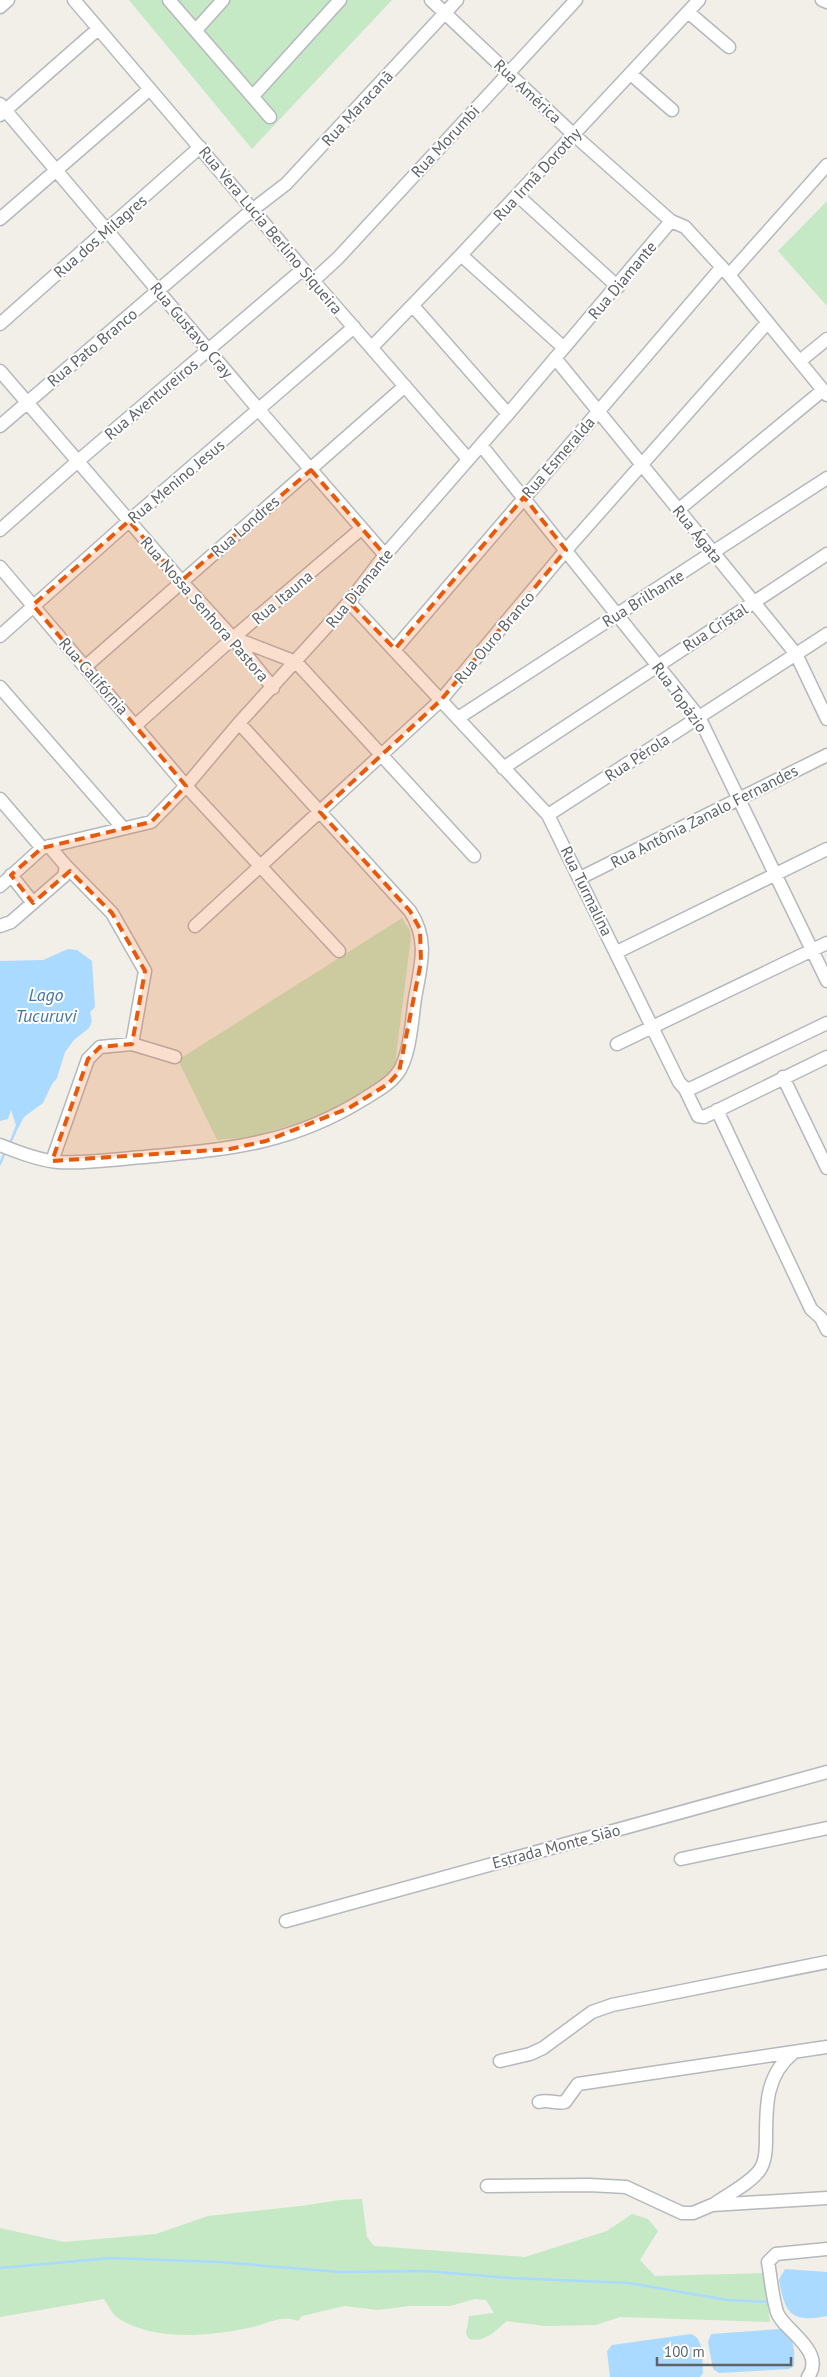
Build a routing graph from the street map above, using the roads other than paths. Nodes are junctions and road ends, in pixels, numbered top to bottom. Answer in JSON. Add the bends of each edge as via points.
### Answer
{"nodes":[{"id":1,"x":8,"y":0,"type":"edge"},
{"id":2,"x":74,"y":0,"type":"edge"},
{"id":3,"x":169,"y":0,"type":"edge"},
{"id":4,"x":223,"y":0,"type":"edge"},
{"id":5,"x":340,"y":0,"type":"edge"},
{"id":6,"x":431,"y":0,"type":"edge"},
{"id":7,"x":458,"y":0,"type":"edge"},
{"id":8,"x":576,"y":0,"type":"edge"},
{"id":9,"x":699,"y":0,"type":"edge"},
{"id":10,"x":822,"y":0,"type":"edge"},
{"id":11,"x":827,"y":2,"type":"edge"},
{"id":12,"x":0,"y":7,"type":"edge"},
{"id":13,"x":688,"y":12,"type":"junction"},
{"id":14,"x":445,"y":13,"type":"junction"},
{"id":15,"x":98,"y":29,"type":"junction"},
{"id":16,"x":196,"y":30,"type":"junction"},
{"id":17,"x":729,"y":47,"type":"dead end"},
{"id":18,"x":508,"y":72,"type":"junction"},
{"id":19,"x":632,"y":74,"type":"junction"},
{"id":20,"x":150,"y":89,"type":"junction"},
{"id":21,"x":252,"y":96,"type":"junction"},
{"id":22,"x":2,"y":110,"type":"edge"},
{"id":23,"x":672,"y":110,"type":"dead end"},
{"id":24,"x":270,"y":117,"type":"dead end"},
{"id":25,"x":574,"y":135,"type":"junction"},
{"id":26,"x":200,"y":147,"type":"junction"},
{"id":27,"x":827,"y":165,"type":"edge"},
{"id":28,"x":56,"y":170,"type":"junction"},
{"id":29,"x":517,"y":195,"type":"junction"},
{"id":30,"x":252,"y":210,"type":"junction"},
{"id":31,"x":0,"y":219,"type":"edge"},
{"id":32,"x":672,"y":221,"type":"junction"},
{"id":33,"x":108,"y":230,"type":"junction"},
{"id":34,"x":461,"y":255,"type":"junction"},
{"id":35,"x":303,"y":269,"type":"junction"},
{"id":36,"x":725,"y":271,"type":"junction"},
{"id":37,"x":313,"y":281,"type":"junction"},
{"id":38,"x":618,"y":286,"type":"junction"},
{"id":39,"x":159,"y":290,"type":"junction"},
{"id":40,"x":413,"y":306,"type":"junction"},
{"id":41,"x":767,"y":323,"type":"junction"},
{"id":42,"x":0,"y":324,"type":"edge"},
{"id":43,"x":354,"y":328,"type":"junction"},
{"id":44,"x":827,"y":340,"type":"edge"},
{"id":45,"x":372,"y":347,"type":"junction"},
{"id":46,"x":564,"y":348,"type":"junction"},
{"id":47,"x":209,"y":350,"type":"junction"},
{"id":48,"x":555,"y":358,"type":"junction"},
{"id":49,"x":800,"y":361,"type":"junction"},
{"id":50,"x":0,"y":371,"type":"edge"},
{"id":51,"x":405,"y":386,"type":"junction"},
{"id":52,"x":825,"y":392,"type":"edge"},
{"id":53,"x":27,"y":402,"type":"junction"},
{"id":54,"x":259,"y":410,"type":"junction"},
{"id":55,"x":598,"y":411,"type":"junction"},
{"id":56,"x":508,"y":414,"type":"junction"},
{"id":57,"x":0,"y":426,"type":"edge"},
{"id":58,"x":481,"y":445,"type":"junction"},
{"id":59,"x":468,"y":459,"type":"junction"},
{"id":60,"x":78,"y":461,"type":"junction"},
{"id":61,"x":642,"y":464,"type":"junction"},
{"id":62,"x":311,"y":470,"type":"junction"},
{"id":63,"x":827,"y":478,"type":"edge"},
{"id":64,"x":524,"y":497,"type":"junction"},
{"id":65,"x":678,"y":510,"type":"junction"},
{"id":66,"x":129,"y":521,"type":"junction"},
{"id":67,"x":362,"y":529,"type":"junction"},
{"id":68,"x":0,"y":530,"type":"edge"},
{"id":69,"x":566,"y":550,"type":"junction"},
{"id":70,"x":713,"y":553,"type":"junction"},
{"id":71,"x":827,"y":554,"type":"edge"},
{"id":72,"x":385,"y":555,"type":"junction"},
{"id":73,"x":0,"y":567,"type":"edge"},
{"id":74,"x":181,"y":581,"type":"junction"},
{"id":75,"x":349,"y":602,"type":"junction"},
{"id":76,"x":753,"y":602,"type":"junction"},
{"id":77,"x":32,"y":605,"type":"junction"},
{"id":78,"x":617,"y":614,"type":"junction"},
{"id":79,"x":827,"y":634,"type":"edge"},
{"id":80,"x":0,"y":636,"type":"edge"},
{"id":81,"x":233,"y":638,"type":"junction"},
{"id":82,"x":395,"y":649,"type":"junction"},
{"id":83,"x":796,"y":654,"type":"junction"},
{"id":84,"x":296,"y":662,"type":"junction"},
{"id":85,"x":658,"y":665,"type":"junction"},
{"id":86,"x":85,"y":667,"type":"junction"},
{"id":87,"x":0,"y":687,"type":"edge"},
{"id":88,"x":273,"y":688,"type":"junction"},
{"id":89,"x":441,"y":700,"type":"junction"},
{"id":90,"x":699,"y":717,"type":"junction"},
{"id":91,"x":458,"y":718,"type":"junction"},
{"id":92,"x":827,"y":719,"type":"edge"},
{"id":93,"x":239,"y":723,"type":"junction"},
{"id":94,"x":136,"y":725,"type":"junction"},
{"id":95,"x":380,"y":755,"type":"junction"},
{"id":96,"x":827,"y":755,"type":"edge"},
{"id":97,"x":503,"y":768,"type":"junction"},
{"id":98,"x":186,"y":786,"type":"junction"},
{"id":99,"x":739,"y":798,"type":"junction"},
{"id":100,"x":0,"y":799,"type":"edge"},
{"id":101,"x":320,"y":812,"type":"junction"},
{"id":102,"x":548,"y":815,"type":"junction"},
{"id":103,"x":123,"y":828,"type":"junction"},
{"id":104,"x":45,"y":847,"type":"junction"},
{"id":105,"x":827,"y":849,"type":"edge"},
{"id":106,"x":474,"y":856,"type":"dead end"},
{"id":107,"x":66,"y":866,"type":"junction"},
{"id":108,"x":260,"y":868,"type":"junction"},
{"id":109,"x":776,"y":873,"type":"junction"},
{"id":110,"x":11,"y":875,"type":"junction"},
{"id":111,"x":580,"y":878,"type":"junction"},
{"id":112,"x":0,"y":886,"type":"edge"},
{"id":113,"x":33,"y":903,"type":"junction"},
{"id":114,"x":0,"y":926,"type":"edge"},
{"id":115,"x":195,"y":926,"type":"dead end"},
{"id":116,"x":827,"y":943,"type":"edge"},
{"id":117,"x":812,"y":950,"type":"junction"},
{"id":118,"x":339,"y":951,"type":"dead end"},
{"id":119,"x":617,"y":952,"type":"junction"},
{"id":120,"x":827,"y":981,"type":"edge"},
{"id":121,"x":827,"y":1023,"type":"edge"},
{"id":122,"x":653,"y":1027,"type":"junction"},
{"id":123,"x":132,"y":1044,"type":"junction"},
{"id":124,"x":617,"y":1044,"type":"dead end"},
{"id":125,"x":175,"y":1057,"type":"dead end"},
{"id":126,"x":827,"y":1057,"type":"edge"},
{"id":127,"x":783,"y":1077,"type":"junction"},
{"id":128,"x":685,"y":1089,"type":"junction"},
{"id":129,"x":717,"y":1110,"type":"junction"},
{"id":130,"x":4,"y":1147,"type":"edge"},
{"id":131,"x":52,"y":1161,"type":"junction"},
{"id":132,"x":827,"y":1168,"type":"edge"},
{"id":133,"x":827,"y":1330,"type":"edge"},
{"id":134,"x":827,"y":1772,"type":"edge"},
{"id":135,"x":827,"y":1828,"type":"edge"},
{"id":136,"x":681,"y":1860,"type":"dead end"},
{"id":137,"x":286,"y":1921,"type":"dead end"},
{"id":138,"x":827,"y":1962,"type":"edge"},
{"id":139,"x":827,"y":2047,"type":"edge"},
{"id":140,"x":793,"y":2053,"type":"junction"},
{"id":141,"x":500,"y":2061,"type":"dead end"},
{"id":142,"x":539,"y":2102,"type":"dead end"},
{"id":143,"x":487,"y":2186,"type":"dead end"},
{"id":144,"x":827,"y":2198,"type":"edge"},
{"id":145,"x":712,"y":2205,"type":"junction"},
{"id":146,"x":827,"y":2249,"type":"edge"},
{"id":147,"x":808,"y":2377,"type":"edge"}],
"edges":[{"from":1,"to":12,"type":"street"},
{"from":2,"to":15,"type":"street","name":"Rua Vera Lucia Berlino Siqueira"},
{"from":3,"to":16,"type":"street"},
{"from":4,"to":16,"type":"street"},
{"from":5,"to":21,"type":"street"},
{"from":6,"to":14,"type":"street","name":"Rua América"},
{"from":7,"to":14,"type":"street","name":"Rua Maracanã"},
{"from":8,"to":18,"type":"street","name":"Rua Morumbi"},
{"from":9,"to":13,"type":"street","name":"Rua Irmã Dorothy"},
{"from":10,"to":11,"type":"street"},
{"from":13,"to":17,"type":"street"},
{"from":13,"to":19,"type":"street","name":"Rua Irmã Dorothy"},
{"from":14,"to":18,"type":"street","name":"Rua América"},
{"from":14,"to":30,"type":"street","name":"Rua Maracanã","via":[[286,184]]},
{"from":15,"to":20,"type":"street","name":"Rua Vera Lucia Berlino Siqueira"},
{"from":15,"to":22,"type":"street"},
{"from":16,"to":21,"type":"street"},
{"from":18,"to":25,"type":"street","name":"Rua América"},
{"from":18,"to":37,"type":"street","name":"Rua Morumbi","via":[[338,258]]},
{"from":19,"to":23,"type":"street"},
{"from":19,"to":25,"type":"street","name":"Rua Irmã Dorothy"},
{"from":20,"to":26,"type":"street","name":"Rua Vera Lucia Berlino Siqueira"},
{"from":20,"to":28,"type":"street"},
{"from":21,"to":24,"type":"street"},
{"from":22,"to":28,"type":"street","name":"Rua Gustavo Cray"},
{"from":25,"to":29,"type":"street","name":"Rua Irmã Dorothy"},
{"from":25,"to":32,"type":"street","name":"Rua América"},
{"from":26,"to":30,"type":"street","name":"Rua Vera Lucia Berlino Siqueira"},
{"from":26,"to":33,"type":"street","name":"Rua dos Milagres"},
{"from":27,"to":36,"type":"street","name":"Rua Esmeralda"},
{"from":28,"to":31,"type":"street"},
{"from":28,"to":33,"type":"street","name":"Rua Gustavo Cray"},
{"from":29,"to":34,"type":"street","name":"Rua Irmã Dorothy"},
{"from":29,"to":38,"type":"street"},
{"from":30,"to":35,"type":"street","name":"Rua Vera Lucia Berlino Siqueira"},
{"from":30,"to":39,"type":"street","name":"Rua Pato Branco"},
{"from":32,"to":36,"type":"street","name":"Rua América","via":[[685,227]]},
{"from":32,"to":38,"type":"street","name":"Rua Diamante"},
{"from":33,"to":39,"type":"street","name":"Rua Gustavo Cray"},
{"from":33,"to":42,"type":"street","name":"Rua dos Milagres"},
{"from":34,"to":40,"type":"street","name":"Rua Irmã Dorothy"},
{"from":34,"to":46,"type":"street"},
{"from":35,"to":37,"type":"street","name":"Rua Vera Lucia Berlino Siqueira"},
{"from":35,"to":47,"type":"street","name":"Rua Aventureiros"},
{"from":36,"to":41,"type":"street","name":"Rua América"},
{"from":36,"to":55,"type":"street","name":"Rua Esmeralda"},
{"from":37,"to":43,"type":"street","name":"Rua Vera Lucia Berlino Siqueira"},
{"from":38,"to":46,"type":"street","name":"Rua Diamante"},
{"from":39,"to":47,"type":"street","name":"Rua Gustavo Cray"},
{"from":39,"to":53,"type":"street","name":"Rua Pato Branco"},
{"from":40,"to":45,"type":"street","name":"Rua Irmã Dorothy"},
{"from":40,"to":56,"type":"street"},
{"from":41,"to":49,"type":"street","name":"Rua América"},
{"from":41,"to":61,"type":"street","name":"Rua Ouro Branco"},
{"from":43,"to":45,"type":"street","name":"Rua Vera Lucia Berlino Siqueira"},
{"from":43,"to":54,"type":"street","name":"Rua Menino Jesus"},
{"from":44,"to":49,"type":"street"},
{"from":45,"to":51,"type":"street","name":"Rua Vera Lucia Berlino Siqueira"},
{"from":46,"to":48,"type":"street","name":"Rua Diamante"},
{"from":47,"to":54,"type":"street","name":"Rua Gustavo Cray"},
{"from":47,"to":60,"type":"street","name":"Rua Aventureiros"},
{"from":48,"to":55,"type":"street","name":"Rua Ágata"},
{"from":48,"to":56,"type":"street","name":"Rua Diamante"},
{"from":49,"to":52,"type":"street","name":"Rua América"},
{"from":50,"to":53,"type":"street","name":"Rua Nossa Senhora Pastora"},
{"from":51,"to":59,"type":"street","name":"Rua Vera Lucia Berlino Siqueira"},
{"from":51,"to":62,"type":"street","name":"Rua Londres"},
{"from":52,"to":65,"type":"street"},
{"from":53,"to":57,"type":"street","name":"Rua Pato Branco"},
{"from":53,"to":60,"type":"street","name":"Rua Nossa Senhora Pastora"},
{"from":54,"to":62,"type":"street","name":"Rua Gustavo Cray"},
{"from":54,"to":66,"type":"street","name":"Rua Menino Jesus"},
{"from":55,"to":61,"type":"street","name":"Rua Ágata"},
{"from":55,"to":64,"type":"street","name":"Rua Esmeralda"},
{"from":56,"to":58,"type":"street","name":"Rua Diamante"},
{"from":58,"to":59,"type":"street","name":"Rua Diamante"},
{"from":58,"to":64,"type":"street","name":"Rua Topázio"},
{"from":59,"to":72,"type":"street","name":"Rua Diamante"},
{"from":60,"to":66,"type":"street","name":"Rua Nossa Senhora Pastora"},
{"from":60,"to":68,"type":"street","name":"Rua Aventureiros"},
{"from":61,"to":65,"type":"street","name":"Rua Ágata"},
{"from":61,"to":69,"type":"street","name":"Rua Ouro Branco"},
{"from":62,"to":67,"type":"street","name":"Rua Gustavo Cray"},
{"from":62,"to":74,"type":"street","name":"Rua Londres"},
{"from":63,"to":70,"type":"street","name":"Rua Brilhante"},
{"from":64,"to":69,"type":"street","name":"Rua Topázio"},
{"from":64,"to":82,"type":"street","name":"Rua Esmeralda"},
{"from":65,"to":70,"type":"street","name":"Rua Ágata"},
{"from":66,"to":74,"type":"street","name":"Rua Nossa Senhora Pastora"},
{"from":66,"to":77,"type":"street","name":"Rua Menino Jesus"},
{"from":67,"to":72,"type":"street","name":"Rua Gustavo Cray"},
{"from":67,"to":81,"type":"street","name":"Rua Itauna"},
{"from":69,"to":78,"type":"street","name":"Rua Topázio"},
{"from":69,"to":89,"type":"street","name":"Rua Ouro Branco"},
{"from":70,"to":76,"type":"street","name":"Rua Ágata"},
{"from":70,"to":78,"type":"street","name":"Rua Brilhante"},
{"from":71,"to":76,"type":"street","name":"Rua Cristal"},
{"from":72,"to":75,"type":"street","name":"Rua Diamante"},
{"from":73,"to":77,"type":"street","name":"Rua Califórnia"},
{"from":74,"to":81,"type":"street","name":"Rua Nossa Senhora Pastora"},
{"from":74,"to":86,"type":"street","name":"Rua Londres"},
{"from":75,"to":82,"type":"street","name":"Rua Turmalina"},
{"from":75,"to":84,"type":"street","name":"Rua Diamante"},
{"from":76,"to":83,"type":"street","name":"Rua Ágata"},
{"from":76,"to":85,"type":"street","name":"Rua Cristal"},
{"from":77,"to":80,"type":"street","name":"Rua Menino Jesus"},
{"from":77,"to":86,"type":"street","name":"Rua Califórnia"},
{"from":78,"to":85,"type":"street","name":"Rua Topázio"},
{"from":78,"to":91,"type":"street","name":"Rua Brilhante"},
{"from":79,"to":83,"type":"street","name":"Rua Pérola"},
{"from":81,"to":84,"type":"street"},
{"from":81,"to":88,"type":"street","name":"Rua Nossa Senhora Pastora"},
{"from":81,"to":94,"type":"street","name":"Rua Itauna"},
{"from":82,"to":89,"type":"street","name":"Rua Turmalina"},
{"from":83,"to":90,"type":"street","name":"Rua Pérola"},
{"from":83,"to":92,"type":"street","name":"Rua Ágata"},
{"from":84,"to":88,"type":"street","name":"Rua Diamante"},
{"from":84,"to":95,"type":"street"},
{"from":85,"to":90,"type":"street","name":"Rua Topázio"},
{"from":85,"to":97,"type":"street","name":"Rua Cristal"},
{"from":86,"to":94,"type":"street","name":"Rua Califórnia"},
{"from":87,"to":103,"type":"street"},
{"from":88,"to":93,"type":"street","name":"Rua Diamante"},
{"from":89,"to":91,"type":"street","name":"Rua Turmalina"},
{"from":89,"to":95,"type":"street","name":"Rua Ouro Branco"},
{"from":90,"to":99,"type":"street","name":"Rua Topázio"},
{"from":90,"to":102,"type":"street","name":"Rua Pérola"},
{"from":91,"to":97,"type":"street","name":"Rua Turmalina"},
{"from":93,"to":98,"type":"street","name":"Rua Diamante"},
{"from":93,"to":101,"type":"street"},
{"from":94,"to":98,"type":"street","name":"Rua Califórnia"},
{"from":95,"to":101,"type":"street","name":"Rua Ouro Branco"},
{"from":95,"to":106,"type":"street"},
{"from":96,"to":99,"type":"street","name":"Rua Antônia Zanalo Fernandes"},
{"from":97,"to":102,"type":"street","name":"Rua Turmalina"},
{"from":98,"to":103,"type":"street","name":"Rua Diamante","via":[[151,822]]},
{"from":98,"to":108,"type":"street","name":"Rua Califórnia"},
{"from":99,"to":109,"type":"street","name":"Rua Topázio"},
{"from":99,"to":111,"type":"street","name":"Rua Antônia Zanalo Fernandes"},
{"from":100,"to":104,"type":"street"},
{"from":101,"to":108,"type":"street","name":"Rua Ouro Branco"},
{"from":101,"to":131,"type":"street","via":[[410,911],[422,936],[421,962],[403,1066],[388,1084],[328,1119],[248,1146],[96,1161]]},
{"from":102,"to":111,"type":"street","name":"Rua Turmalina"},
{"from":103,"to":104,"type":"street","name":"Rua Diamante"},
{"from":104,"to":107,"type":"street"},
{"from":104,"to":110,"type":"street","name":"Rua Diamante"},
{"from":105,"to":109,"type":"street"},
{"from":107,"to":113,"type":"street","via":[[64,876]]},
{"from":107,"to":123,"type":"street","via":[[112,913],[145,970]]},
{"from":108,"to":115,"type":"street","name":"Rua Ouro Branco"},
{"from":108,"to":118,"type":"street","name":"Rua Califórnia"},
{"from":109,"to":117,"type":"street","name":"Rua Topázio"},
{"from":109,"to":119,"type":"street"},
{"from":110,"to":112,"type":"street","name":"Rua Diamante"},
{"from":110,"to":113,"type":"street"},
{"from":111,"to":119,"type":"street","name":"Rua Turmalina"},
{"from":113,"to":114,"type":"street","via":[[11,922]]},
{"from":116,"to":117,"type":"street"},
{"from":117,"to":120,"type":"street","name":"Rua Topázio"},
{"from":117,"to":122,"type":"street"},
{"from":119,"to":122,"type":"street","name":"Rua Turmalina"},
{"from":121,"to":128,"type":"street"},
{"from":122,"to":124,"type":"street"},
{"from":122,"to":128,"type":"street","name":"Rua Turmalina"},
{"from":123,"to":125,"type":"street"},
{"from":123,"to":131,"type":"street","via":[[100,1047],[88,1059]]},
{"from":126,"to":127,"type":"street"},
{"from":127,"to":129,"type":"street"},
{"from":127,"to":132,"type":"street"},
{"from":128,"to":129,"type":"street","name":"Rua Turmalina","via":[[698,1116],[704,1117]]},
{"from":129,"to":133,"type":"street","via":[[811,1309],[822,1318]]},
{"from":130,"to":131,"type":"street"},
{"from":134,"to":137,"type":"street","name":"Estrada Monte Sião"},
{"from":135,"to":136,"type":"street"},
{"from":138,"to":141,"type":"street","via":[[612,2005],[592,2012],[543,2048]]},
{"from":139,"to":140,"type":"street"},
{"from":140,"to":142,"type":"street","via":[[578,2084],[565,2102]]},
{"from":140,"to":145,"type":"street","via":[[781,2063],[769,2087],[766,2151],[761,2169]]},
{"from":143,"to":145,"type":"street","via":[[626,2186],[682,2213],[694,2213]]},
{"from":144,"to":145,"type":"street"},
{"from":146,"to":147,"type":"street","via":[[776,2254],[768,2262],[777,2314],[801,2336],[810,2350],[814,2363]]}]}
